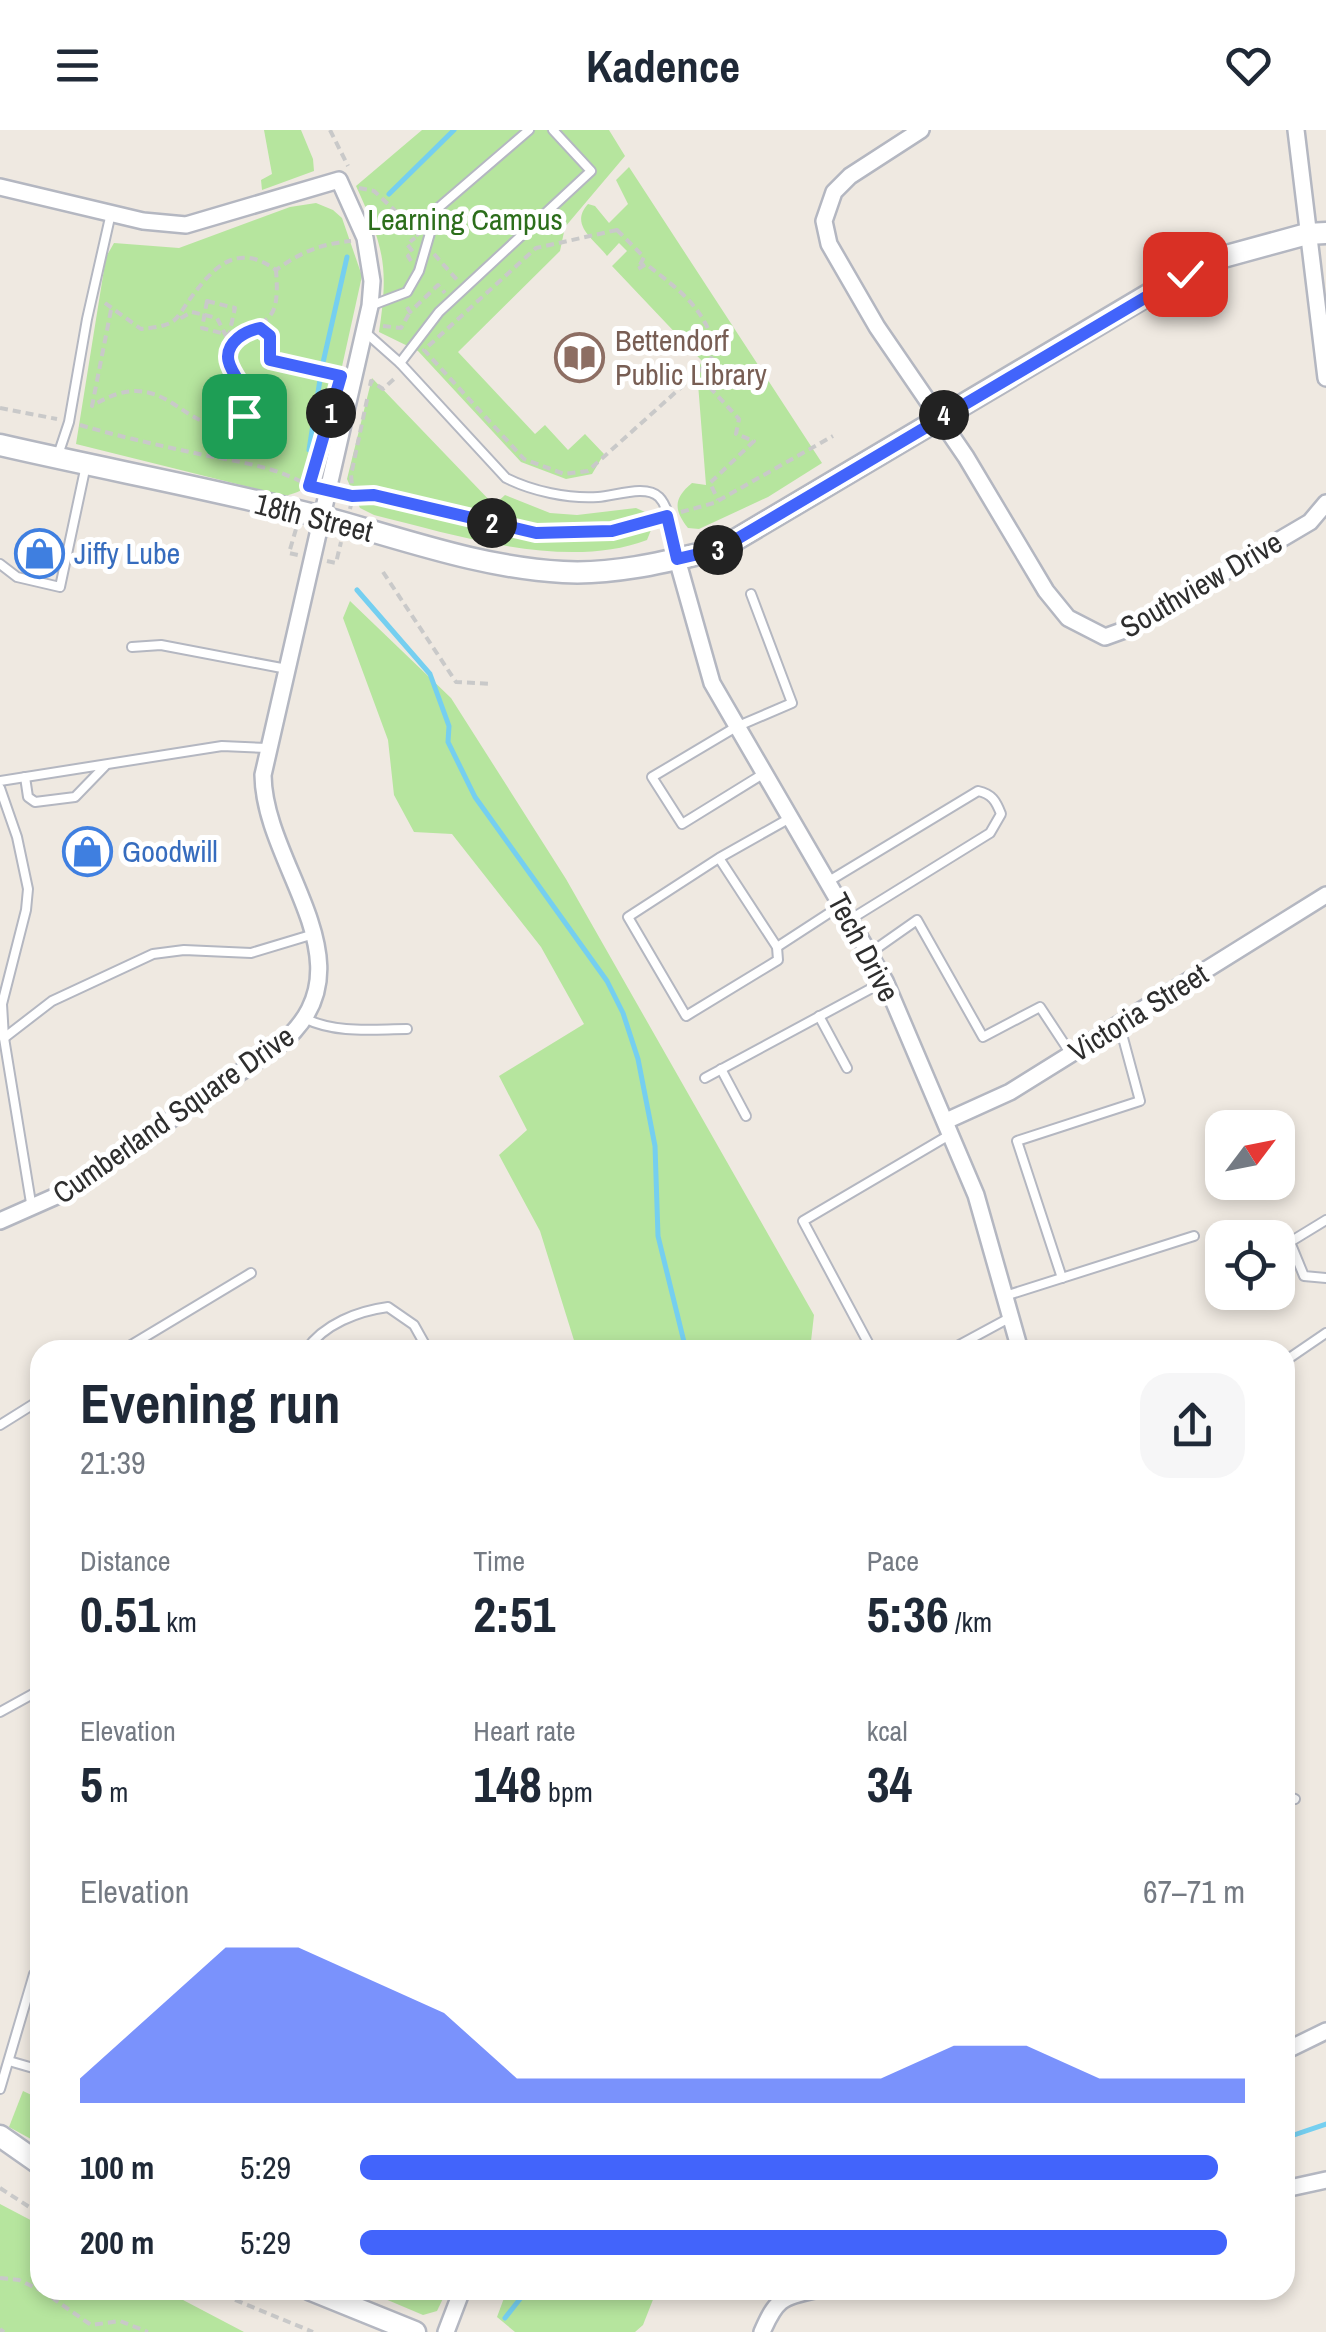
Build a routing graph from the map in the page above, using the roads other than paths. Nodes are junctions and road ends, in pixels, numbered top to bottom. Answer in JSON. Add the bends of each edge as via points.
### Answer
{"nodes":[{"id":1,"x":529,"y":130,"type":"edge"},
{"id":2,"x":553,"y":130,"type":"edge"},
{"id":3,"x":922,"y":130,"type":"edge"},
{"id":4,"x":1296,"y":130,"type":"edge"},
{"id":5,"x":0,"y":188,"type":"edge"},
{"id":6,"x":110,"y":213,"type":"junction"},
{"id":7,"x":1316,"y":233,"type":"edge"},
{"id":8,"x":370,"y":306,"type":"junction"},
{"id":9,"x":365,"y":332,"type":"junction"},
{"id":10,"x":400,"y":363,"type":"junction"},
{"id":11,"x":1326,"y":378,"type":"edge"},
{"id":12,"x":940,"y":418,"type":"junction"},
{"id":13,"x":0,"y":446,"type":"edge"},
{"id":14,"x":57,"y":458,"type":"junction"},
{"id":15,"x":86,"y":464,"type":"junction"},
{"id":16,"x":1326,"y":504,"type":"edge"},
{"id":17,"x":324,"y":518,"type":"junction"},
{"id":18,"x":677,"y":559,"type":"junction"},
{"id":19,"x":0,"y":564,"type":"edge"},
{"id":20,"x":750,"y":594,"type":"dead end"},
{"id":21,"x":132,"y":647,"type":"dead end"},
{"id":22,"x":287,"y":670,"type":"junction"},
{"id":23,"x":736,"y":727,"type":"junction"},
{"id":24,"x":267,"y":748,"type":"junction"},
{"id":25,"x":105,"y":766,"type":"junction"},
{"id":26,"x":764,"y":774,"type":"junction"},
{"id":27,"x":25,"y":777,"type":"junction"},
{"id":28,"x":0,"y":784,"type":"edge"},
{"id":29,"x":790,"y":818,"type":"junction"},
{"id":30,"x":719,"y":858,"type":"junction"},
{"id":31,"x":829,"y":881,"type":"junction"},
{"id":32,"x":1326,"y":895,"type":"edge"},
{"id":33,"x":842,"y":904,"type":"junction"},
{"id":34,"x":851,"y":920,"type":"junction"},
{"id":35,"x":314,"y":934,"type":"junction"},
{"id":36,"x":776,"y":947,"type":"junction"},
{"id":37,"x":870,"y":953,"type":"junction"},
{"id":38,"x":885,"y":981,"type":"junction"},
{"id":39,"x":820,"y":1016,"type":"junction"},
{"id":40,"x":306,"y":1019,"type":"junction"},
{"id":41,"x":1119,"y":1023,"type":"junction"},
{"id":42,"x":407,"y":1029,"type":"dead end"},
{"id":43,"x":4,"y":1038,"type":"junction"},
{"id":44,"x":1071,"y":1054,"type":"junction"},
{"id":45,"x":847,"y":1068,"type":"dead end"},
{"id":46,"x":721,"y":1069,"type":"junction"},
{"id":47,"x":705,"y":1078,"type":"dead end"},
{"id":48,"x":746,"y":1116,"type":"dead end"},
{"id":49,"x":948,"y":1128,"type":"junction"},
{"id":50,"x":32,"y":1209,"type":"junction"},
{"id":51,"x":1326,"y":1220,"type":"edge"},
{"id":52,"x":0,"y":1221,"type":"edge"},
{"id":53,"x":1194,"y":1236,"type":"dead end"},
{"id":54,"x":251,"y":1273,"type":"dead end"},
{"id":55,"x":1062,"y":1278,"type":"junction"},
{"id":56,"x":1326,"y":1278,"type":"edge"},
{"id":57,"x":1005,"y":1296,"type":"junction"},
{"id":58,"x":1011,"y":1317,"type":"junction"},
{"id":59,"x":1326,"y":1334,"type":"edge"},
{"id":60,"x":140,"y":1340,"type":"edge"},
{"id":61,"x":313,"y":1340,"type":"edge"},
{"id":62,"x":422,"y":1340,"type":"edge"},
{"id":63,"x":867,"y":1340,"type":"edge"},
{"id":64,"x":968,"y":1340,"type":"edge"},
{"id":65,"x":1017,"y":1340,"type":"edge"},
{"id":66,"x":1295,"y":1355,"type":"edge"},
{"id":67,"x":30,"y":1406,"type":"edge"},
{"id":68,"x":0,"y":1425,"type":"edge"},
{"id":69,"x":30,"y":1696,"type":"edge"},
{"id":70,"x":0,"y":1712,"type":"edge"},
{"id":71,"x":30,"y":1987,"type":"edge"},
{"id":72,"x":1326,"y":2031,"type":"edge"},
{"id":73,"x":1295,"y":2046,"type":"edge"},
{"id":74,"x":8,"y":2061,"type":"junction"},
{"id":75,"x":30,"y":2067,"type":"edge"},
{"id":76,"x":0,"y":2089,"type":"edge"},
{"id":77,"x":0,"y":2136,"type":"edge"},
{"id":78,"x":30,"y":2157,"type":"edge"},
{"id":79,"x":1326,"y":2180,"type":"edge"},
{"id":80,"x":1295,"y":2186,"type":"edge"},
{"id":81,"x":336,"y":2300,"type":"edge"},
{"id":82,"x":458,"y":2300,"type":"edge"},
{"id":83,"x":784,"y":2300,"type":"edge"},
{"id":84,"x":415,"y":2332,"type":"edge"},
{"id":85,"x":446,"y":2332,"type":"edge"},
{"id":86,"x":762,"y":2332,"type":"edge"}],
"edges":[{"from":1,"to":8,"type":"lane","via":[[437,209],[420,271],[407,292]]},
{"from":2,"to":10,"type":"lane","via":[[591,171],[438,312]]},
{"from":3,"to":12,"type":"street","via":[[850,176],[834,192],[824,221],[829,244],[867,310]]},
{"from":4,"to":7,"type":"street"},
{"from":5,"to":6,"type":"street"},
{"from":6,"to":8,"type":"street","name":"Cumberland Square Drive","via":[[186,225],[339,180],[367,248]]},
{"from":6,"to":14,"type":"lane"},
{"from":7,"to":11,"type":"street"},
{"from":7,"to":12,"type":"street","name":"18th Street","via":[[1212,260]]},
{"from":8,"to":9,"type":"street","name":"Cumberland Square Drive"},
{"from":9,"to":10,"type":"lane"},
{"from":9,"to":17,"type":"street","name":"Cumberland Square Drive"},
{"from":10,"to":18,"type":"lane","via":[[506,478],[528,489],[594,498],[656,493]]},
{"from":12,"to":16,"type":"street","name":"Southview Drive","via":[[1046,592],[1068,618],[1105,638],[1310,522]]},
{"from":12,"to":18,"type":"street","name":"18th Street","via":[[720,549]]},
{"from":13,"to":14,"type":"street","name":"18th Street"},
{"from":14,"to":15,"type":"street","name":"18th Street"},
{"from":15,"to":17,"type":"street","name":"18th Street"},
{"from":15,"to":19,"type":"lane","via":[[60,586],[17,577]]},
{"from":17,"to":18,"type":"street","name":"18th Street","via":[[528,568],[565,572]]},
{"from":17,"to":22,"type":"street","name":"Cumberland Square Drive"},
{"from":18,"to":23,"type":"street","name":"Tech Drive","via":[[712,683]]},
{"from":20,"to":23,"type":"lane","via":[[792,703]]},
{"from":21,"to":22,"type":"lane","via":[[161,644]]},
{"from":22,"to":24,"type":"street","name":"Cumberland Square Drive"},
{"from":23,"to":26,"type":"street","name":"Tech Drive"},
{"from":23,"to":26,"type":"lane","via":[[652,777],[682,824]]},
{"from":24,"to":25,"type":"lane","via":[[222,746]]},
{"from":24,"to":35,"type":"street","name":"Cumberland Square Drive","via":[[266,804]]},
{"from":25,"to":27,"type":"lane"},
{"from":25,"to":27,"type":"lane","via":[[75,797],[34,802]]},
{"from":26,"to":29,"type":"street","name":"Tech Drive"},
{"from":27,"to":28,"type":"lane"},
{"from":28,"to":43,"type":"lane","via":[[28,889],[2,1004]]},
{"from":29,"to":30,"type":"lane"},
{"from":29,"to":31,"type":"street","name":"Tech Drive"},
{"from":30,"to":36,"type":"lane"},
{"from":30,"to":36,"type":"lane","via":[[628,917],[686,1016],[778,960]]},
{"from":31,"to":33,"type":"street","name":"Tech Drive"},
{"from":31,"to":34,"type":"lane","via":[[978,791],[996,802],[1002,814],[990,833]]},
{"from":32,"to":41,"type":"street","name":"Victoria Street"},
{"from":33,"to":34,"type":"street","name":"Tech Drive"},
{"from":33,"to":36,"type":"lane"},
{"from":34,"to":37,"type":"street","name":"Tech Drive"},
{"from":35,"to":40,"type":"street","name":"Cumberland Square Drive","via":[[320,967]]},
{"from":35,"to":43,"type":"lane","via":[[251,953],[153,954],[52,1002]]},
{"from":37,"to":38,"type":"street","name":"Tech Drive"},
{"from":37,"to":44,"type":"lane","via":[[917,920],[983,1038],[1040,1006]]},
{"from":38,"to":39,"type":"lane"},
{"from":38,"to":49,"type":"street","name":"Tech Drive"},
{"from":39,"to":45,"type":"lane"},
{"from":39,"to":46,"type":"lane"},
{"from":40,"to":42,"type":"lane","via":[[355,1030]]},
{"from":40,"to":50,"type":"street","name":"Cumberland Square Drive","via":[[273,1050]]},
{"from":41,"to":44,"type":"street","name":"Victoria Street"},
{"from":41,"to":55,"type":"lane","via":[[1140,1100],[1018,1141]]},
{"from":43,"to":50,"type":"lane"},
{"from":44,"to":49,"type":"street","name":"Victoria Street"},
{"from":46,"to":47,"type":"lane"},
{"from":46,"to":48,"type":"lane"},
{"from":49,"to":57,"type":"street","name":"Tech Drive"},
{"from":49,"to":63,"type":"lane","via":[[803,1221]]},
{"from":50,"to":52,"type":"street","name":"Cumberland Square Drive"},
{"from":51,"to":56,"type":"lane","via":[[1290,1242],[1304,1276]]},
{"from":53,"to":55,"type":"lane"},
{"from":54,"to":60,"type":"lane"},
{"from":55,"to":57,"type":"lane"},
{"from":57,"to":58,"type":"street","name":"Tech Drive"},
{"from":58,"to":64,"type":"lane"},
{"from":58,"to":65,"type":"street","name":"Tech Drive"},
{"from":59,"to":66,"type":"lane"},
{"from":61,"to":62,"type":"lane","via":[[356,1311],[388,1306]]},
{"from":67,"to":68,"type":"lane"},
{"from":69,"to":70,"type":"lane"},
{"from":71,"to":74,"type":"lane"},
{"from":72,"to":73,"type":"street"},
{"from":74,"to":75,"type":"lane"},
{"from":74,"to":76,"type":"lane"},
{"from":77,"to":78,"type":"street"},
{"from":79,"to":80,"type":"street"},
{"from":81,"to":84,"type":"street"},
{"from":82,"to":85,"type":"street"},
{"from":83,"to":86,"type":"street","via":[[774,2305]]}]}
